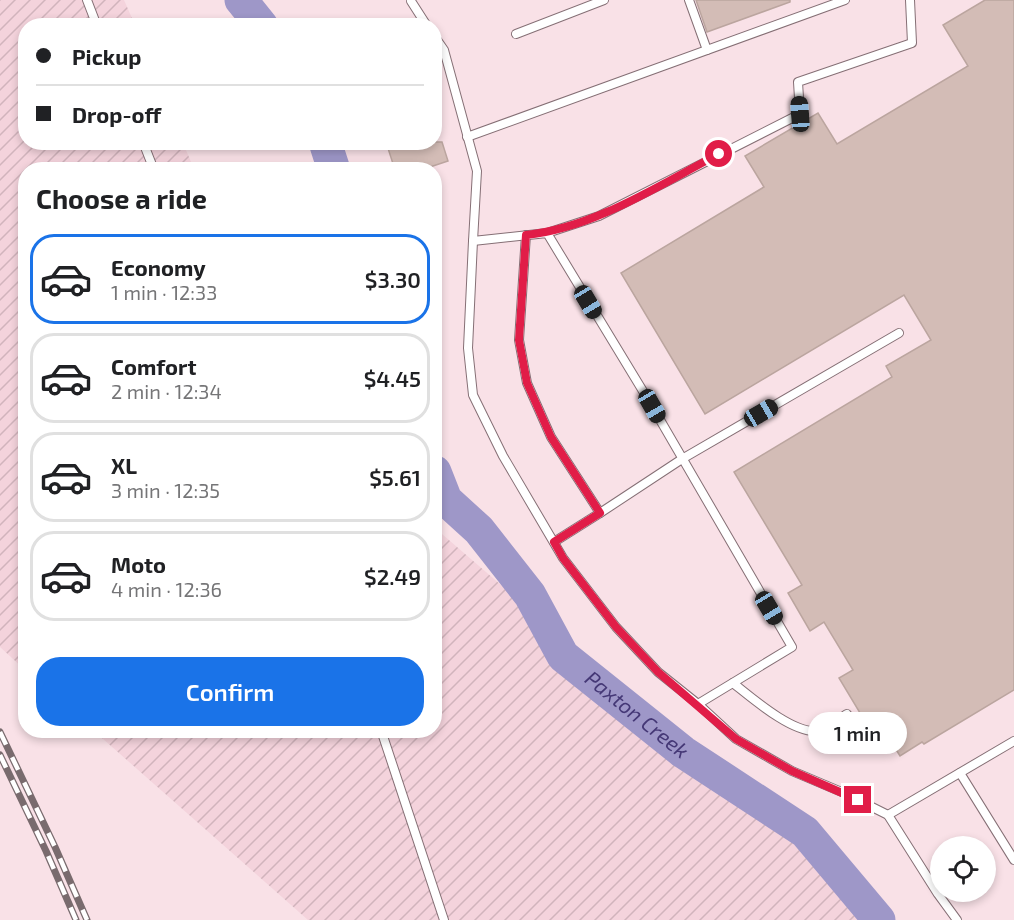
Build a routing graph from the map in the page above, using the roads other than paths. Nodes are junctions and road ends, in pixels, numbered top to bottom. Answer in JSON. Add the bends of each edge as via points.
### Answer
{"nodes":[{"id":1,"x":87,"y":0,"type":"edge"},
{"id":2,"x":412,"y":0,"type":"edge"},
{"id":3,"x":604,"y":0,"type":"edge"},
{"id":4,"x":689,"y":0,"type":"edge"},
{"id":5,"x":846,"y":0,"type":"edge"},
{"id":6,"x":910,"y":0,"type":"edge"},
{"id":7,"x":94,"y":18,"type":"edge"},
{"id":8,"x":423,"y":18,"type":"edge"},
{"id":9,"x":516,"y":34,"type":"dead end"},
{"id":10,"x":442,"y":47,"type":"edge"},
{"id":11,"x":707,"y":50,"type":"junction"},
{"id":12,"x":467,"y":137,"type":"junction"},
{"id":13,"x":547,"y":233,"type":"junction"},
{"id":14,"x":526,"y":235,"type":"junction"},
{"id":15,"x":473,"y":241,"type":"junction"},
{"id":16,"x":899,"y":333,"type":"dead end"},
{"id":17,"x":682,"y":459,"type":"junction"},
{"id":18,"x":600,"y":513,"type":"junction"},
{"id":19,"x":554,"y":542,"type":"junction"},
{"id":20,"x":733,"y":683,"type":"junction"},
{"id":21,"x":698,"y":704,"type":"junction"},
{"id":22,"x":847,"y":714,"type":"dead end"},
{"id":23,"x":384,"y":738,"type":"edge"},
{"id":24,"x":1014,"y":741,"type":"edge"},
{"id":25,"x":960,"y":773,"type":"junction"},
{"id":26,"x":888,"y":815,"type":"junction"},
{"id":27,"x":1014,"y":860,"type":"edge"},
{"id":28,"x":444,"y":920,"type":"edge"},
{"id":29,"x":957,"y":920,"type":"edge"}],
"edges":[{"from":1,"to":7,"type":"lane"},
{"from":2,"to":8,"type":"lane"},
{"from":3,"to":9,"type":"lane"},
{"from":4,"to":11,"type":"lane"},
{"from":5,"to":11,"type":"lane"},
{"from":6,"to":13,"type":"lane","via":[[912,43],[798,82],[800,114],[599,216]]},
{"from":10,"to":12,"type":"lane"},
{"from":11,"to":12,"type":"lane"},
{"from":12,"to":15,"type":"lane","via":[[477,171]]},
{"from":13,"to":14,"type":"lane"},
{"from":13,"to":17,"type":"lane"},
{"from":14,"to":15,"type":"lane"},
{"from":14,"to":18,"type":"lane","via":[[519,340],[527,383],[551,437]]},
{"from":15,"to":19,"type":"lane","via":[[468,348],[473,395],[503,456]]},
{"from":16,"to":17,"type":"lane"},
{"from":17,"to":18,"type":"lane"},
{"from":17,"to":20,"type":"lane","via":[[792,647]]},
{"from":18,"to":19,"type":"lane"},
{"from":19,"to":21,"type":"lane","via":[[616,627],[658,672]]},
{"from":20,"to":21,"type":"lane"},
{"from":20,"to":22,"type":"lane","via":[[773,716],[806,729],[819,731]]},
{"from":21,"to":26,"type":"lane","via":[[736,739],[792,771]]},
{"from":23,"to":28,"type":"lane"},
{"from":24,"to":25,"type":"lane"},
{"from":25,"to":26,"type":"lane"},
{"from":25,"to":27,"type":"lane"},
{"from":26,"to":29,"type":"lane"}]}
